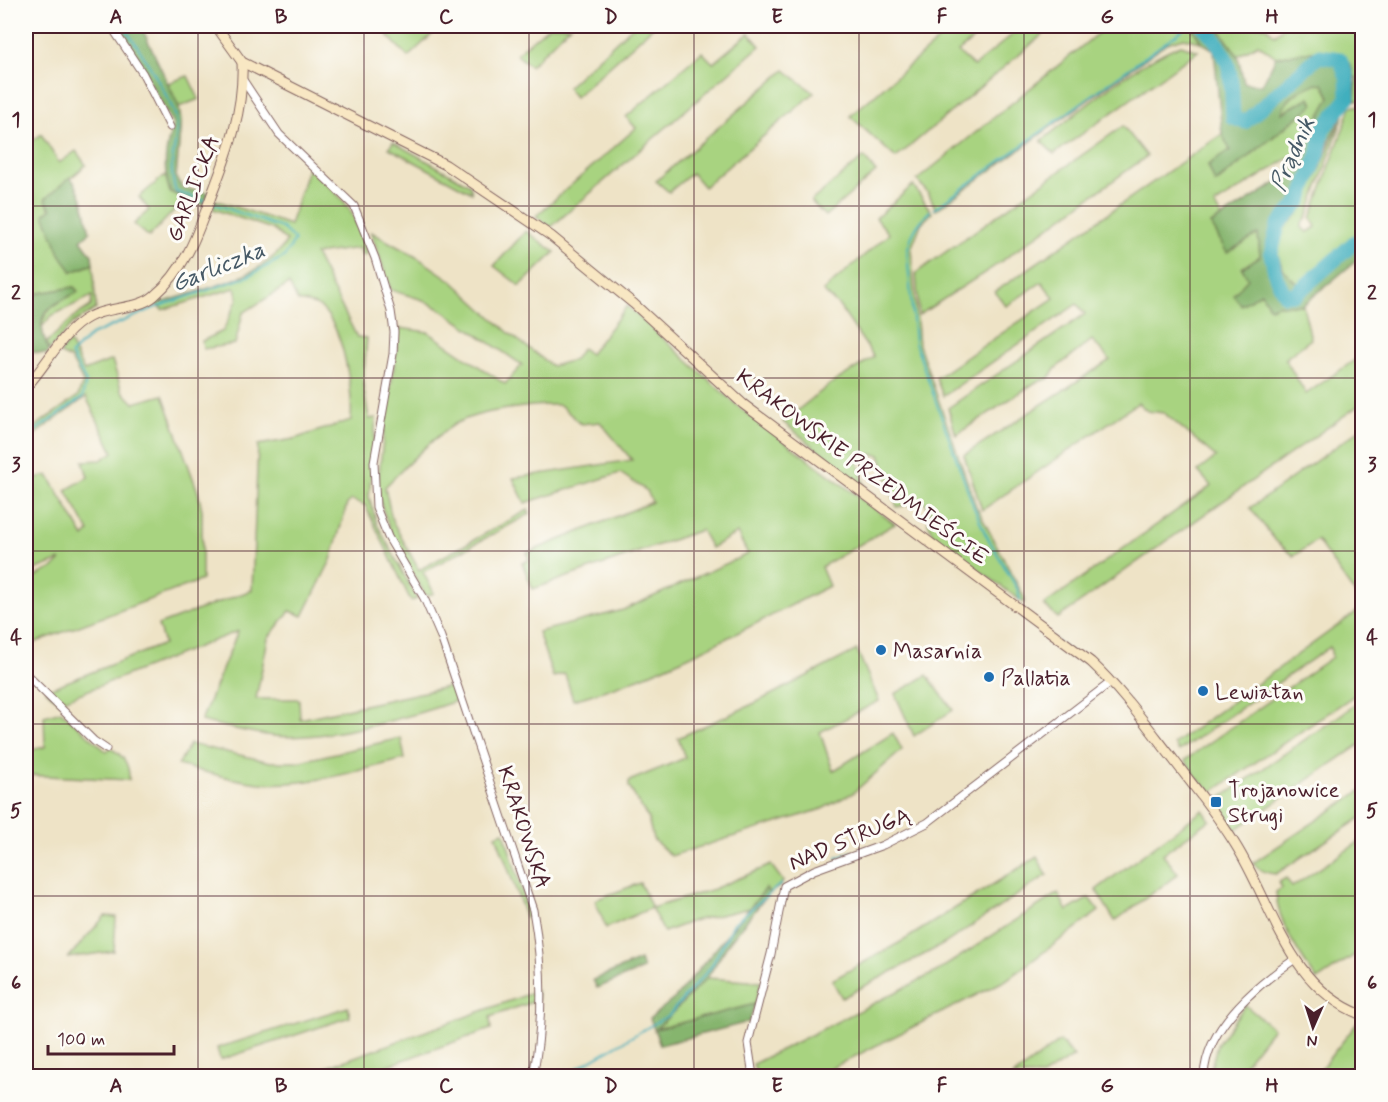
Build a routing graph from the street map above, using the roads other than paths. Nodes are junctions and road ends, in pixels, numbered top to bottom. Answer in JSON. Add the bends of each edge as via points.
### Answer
{"nodes":[{"id":1,"x":111,"y":26,"type":"edge"},
{"id":2,"x":216,"y":26,"type":"edge"},
{"id":3,"x":242,"y":62,"type":"junction"},
{"id":4,"x":243,"y":80,"type":"junction"},
{"id":5,"x":170,"y":127,"type":"dead end"},
{"id":6,"x":26,"y":387,"type":"edge"},
{"id":7,"x":26,"y":674,"type":"edge"},
{"id":8,"x":1111,"y":682,"type":"junction"},
{"id":9,"x":106,"y":749,"type":"dead end"},
{"id":10,"x":1295,"y":959,"type":"junction"},
{"id":11,"x":1362,"y":1015,"type":"edge"},
{"id":12,"x":533,"y":1077,"type":"edge"},
{"id":13,"x":753,"y":1077,"type":"edge"},
{"id":14,"x":1204,"y":1077,"type":"edge"}],
"edges":[{"from":1,"to":5,"type":"street","via":[[143,74]]},
{"from":2,"to":3,"type":"main road","name":"KRAKOWSKIE PRZEDMIEŚCIE"},
{"from":3,"to":4,"type":"main road","name":"GARLICKA"},
{"from":3,"to":8,"type":"main road","name":"KRAKOWSKIE PRZEDMIEŚCIE","via":[[446,165],[551,236],[628,299],[742,404],[1073,647]]},
{"from":4,"to":6,"type":"main road","name":"GARLICKA","via":[[230,152],[187,257],[175,276],[149,300],[102,311],[74,326]]},
{"from":4,"to":12,"type":"street","name":"KRAKOWSKA","via":[[279,134],[354,206],[391,311],[393,354],[378,435],[373,487],[376,507],[441,637],[533,910],[542,991]]},
{"from":7,"to":9,"type":"street"},
{"from":8,"to":10,"type":"main road","name":"KRAKOWSKIE PRZEDMIEŚCIE","via":[[1235,844]]},
{"from":8,"to":13,"type":"street","name":"NAD STRUGĄ","via":[[927,823],[784,886],[748,1043]]},
{"from":10,"to":11,"type":"main road","name":"KRAKOWSKIE PRZEDMIEŚCIE","via":[[1324,994]]},
{"from":10,"to":14,"type":"street","via":[[1267,980],[1229,1020],[1210,1051]]}]}
